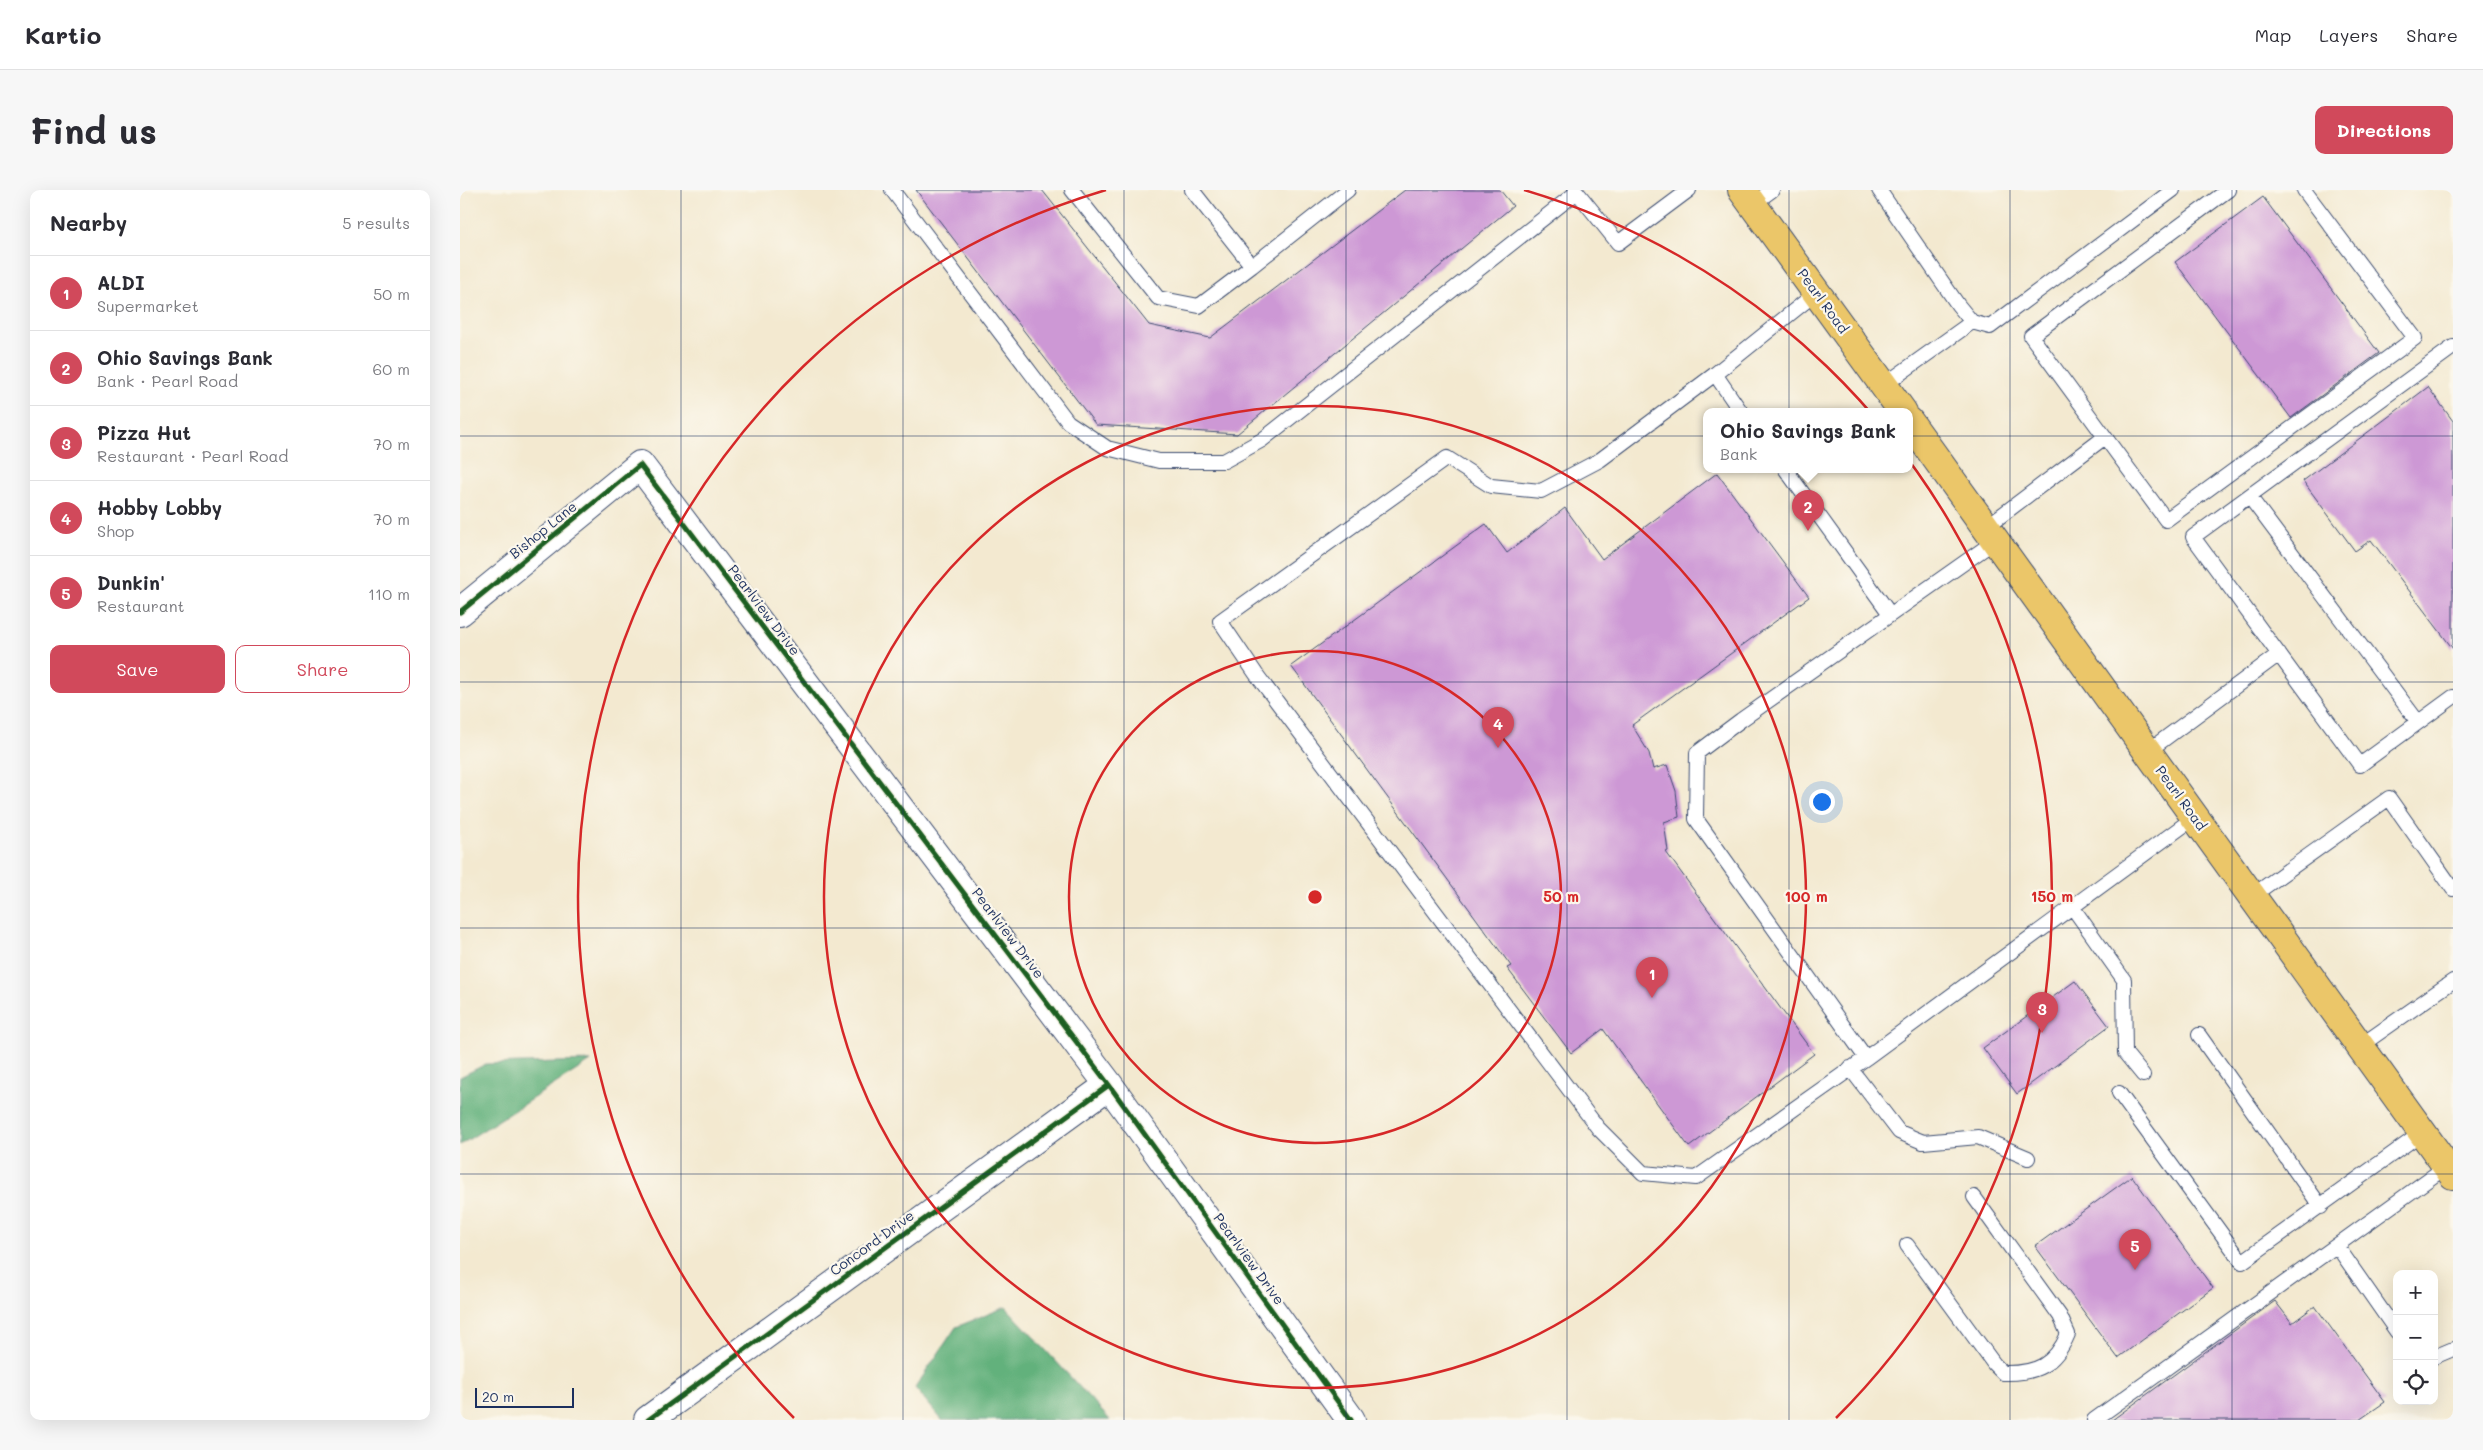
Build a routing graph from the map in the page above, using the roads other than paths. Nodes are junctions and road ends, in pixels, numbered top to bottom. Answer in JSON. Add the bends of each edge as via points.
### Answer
{"nodes":[{"id":1,"x":892,"y":190,"type":"edge"},
{"id":2,"x":1072,"y":190,"type":"edge"},
{"id":3,"x":1192,"y":190,"type":"edge"},
{"id":4,"x":1348,"y":190,"type":"edge"},
{"id":5,"x":1690,"y":190,"type":"edge"},
{"id":6,"x":1879,"y":190,"type":"edge"},
{"id":7,"x":2173,"y":190,"type":"edge"},
{"id":8,"x":2228,"y":190,"type":"edge"},
{"id":9,"x":2304,"y":190,"type":"edge"},
{"id":10,"x":1576,"y":191,"type":"edge"},
{"id":11,"x":1756,"y":195,"type":"edge"},
{"id":12,"x":1252,"y":266,"type":"junction"},
{"id":13,"x":1816,"y":292,"type":"junction"},
{"id":14,"x":1972,"y":322,"type":"junction"},
{"id":15,"x":2453,"y":347,"type":"edge"},
{"id":16,"x":1715,"y":374,"type":"junction"},
{"id":17,"x":1884,"y":385,"type":"junction"},
{"id":18,"x":1739,"y":408,"type":"edge"},
{"id":19,"x":1900,"y":408,"type":"edge"},
{"id":20,"x":1913,"y":427,"type":"edge"},
{"id":21,"x":2105,"y":437,"type":"junction"},
{"id":22,"x":640,"y":465,"type":"joint"},
{"id":23,"x":1788,"y":473,"type":"edge"},
{"id":24,"x":2249,"y":496,"type":"junction"},
{"id":25,"x":1991,"y":534,"type":"junction"},
{"id":26,"x":460,"y":612,"type":"edge"},
{"id":27,"x":1890,"y":614,"type":"junction"},
{"id":28,"x":2279,"y":654,"type":"junction"},
{"id":29,"x":2453,"y":697,"type":"edge"},
{"id":30,"x":2418,"y":722,"type":"junction"},
{"id":31,"x":2148,"y":752,"type":"junction"},
{"id":32,"x":2195,"y":817,"type":"junction"},
{"id":33,"x":2453,"y":889,"type":"edge"},
{"id":34,"x":2252,"y":896,"type":"junction"},
{"id":35,"x":2073,"y":908,"type":"junction"},
{"id":36,"x":2453,"y":981,"type":"edge"},
{"id":37,"x":2199,"y":1035,"type":"dead end"},
{"id":38,"x":2360,"y":1046,"type":"junction"},
{"id":39,"x":1866,"y":1058,"type":"junction"},
{"id":40,"x":1850,"y":1068,"type":"junction"},
{"id":41,"x":2142,"y":1075,"type":"dead end"},
{"id":42,"x":1109,"y":1085,"type":"junction"},
{"id":43,"x":2119,"y":1093,"type":"dead end"},
{"id":44,"x":2423,"y":1132,"type":"junction"},
{"id":45,"x":2028,"y":1158,"type":"dead end"},
{"id":46,"x":2450,"y":1170,"type":"edge"},
{"id":47,"x":1974,"y":1198,"type":"dead end"},
{"id":48,"x":2321,"y":1207,"type":"junction"},
{"id":49,"x":1907,"y":1245,"type":"dead end"},
{"id":50,"x":2337,"y":1246,"type":"junction"},
{"id":51,"x":2393,"y":1326,"type":"edge"},
{"id":52,"x":2453,"y":1350,"type":"edge"},
{"id":53,"x":2438,"y":1356,"type":"edge"},
{"id":54,"x":648,"y":1420,"type":"edge"},
{"id":55,"x":1351,"y":1420,"type":"edge"},
{"id":56,"x":2094,"y":1420,"type":"edge"}],
"edges":[{"from":1,"to":10,"type":"lane","via":[[1068,422],[1107,448],[1159,461],[1224,461],[1262,440]]},
{"from":2,"to":12,"type":"lane","via":[[1158,298],[1199,306]]},
{"from":3,"to":12,"type":"lane"},
{"from":4,"to":12,"type":"lane"},
{"from":5,"to":10,"type":"lane","via":[[1618,243]]},
{"from":6,"to":14,"type":"lane"},
{"from":7,"to":14,"type":"lane","via":[[1990,327]]},
{"from":8,"to":21,"type":"lane","via":[[2030,336]]},
{"from":9,"to":21,"type":"lane","via":[[2415,338],[2166,520]]},
{"from":11,"to":13,"type":"main road","name":"Pearl Road"},
{"from":13,"to":16,"type":"lane"},
{"from":13,"to":17,"type":"main road","name":"Pearl Road"},
{"from":14,"to":17,"type":"lane"},
{"from":15,"to":24,"type":"lane"},
{"from":16,"to":18,"type":"lane"},
{"from":16,"to":40,"type":"lane","via":[[1600,460],[1542,491],[1491,486],[1447,458],[1220,621],[1262,682],[1598,1128],[1643,1173],[1696,1178]]},
{"from":17,"to":19,"type":"main road","name":"Pearl Road"},
{"from":20,"to":25,"type":"main road","name":"Pearl Road"},
{"from":21,"to":25,"type":"lane"},
{"from":22,"to":26,"type":"street","name":"Bishop Lane"},
{"from":22,"to":42,"type":"street","name":"Pearlview Drive"},
{"from":23,"to":27,"type":"lane"},
{"from":24,"to":28,"type":"lane","via":[[2194,537]]},
{"from":24,"to":30,"type":"lane"},
{"from":25,"to":27,"type":"lane"},
{"from":25,"to":31,"type":"main road","name":"Pearl Road"},
{"from":27,"to":39,"type":"lane","via":[[1697,753],[1696,820]]},
{"from":28,"to":30,"type":"lane","via":[[2360,765]]},
{"from":28,"to":31,"type":"lane"},
{"from":29,"to":30,"type":"lane"},
{"from":31,"to":32,"type":"main road","name":"Pearl Road"},
{"from":32,"to":34,"type":"main road","name":"Pearl Road"},
{"from":32,"to":35,"type":"lane"},
{"from":33,"to":34,"type":"lane","via":[[2388,798]]},
{"from":34,"to":38,"type":"main road","name":"Pearl Road"},
{"from":35,"to":39,"type":"lane"},
{"from":35,"to":41,"type":"lane","via":[[2124,980],[2125,1053]]},
{"from":36,"to":38,"type":"lane"},
{"from":37,"to":48,"type":"lane"},
{"from":38,"to":44,"type":"main road","name":"Pearl Road"},
{"from":39,"to":40,"type":"lane"},
{"from":40,"to":45,"type":"lane","via":[[1899,1132],[1923,1142],[1978,1138]]},
{"from":42,"to":54,"type":"street","name":"Concord Drive"},
{"from":42,"to":55,"type":"street","name":"Pearlview Drive"},
{"from":43,"to":48,"type":"lane","via":[[2242,1262]]},
{"from":44,"to":46,"type":"main road","name":"Pearl Road"},
{"from":44,"to":48,"type":"lane"},
{"from":46,"to":50,"type":"lane"},
{"from":47,"to":49,"type":"lane","via":[[2060,1316],[2068,1334],[2061,1350],[2046,1364],[2025,1374],[2003,1373]]},
{"from":50,"to":51,"type":"lane"},
{"from":50,"to":56,"type":"lane"},
{"from":52,"to":53,"type":"lane"}]}
